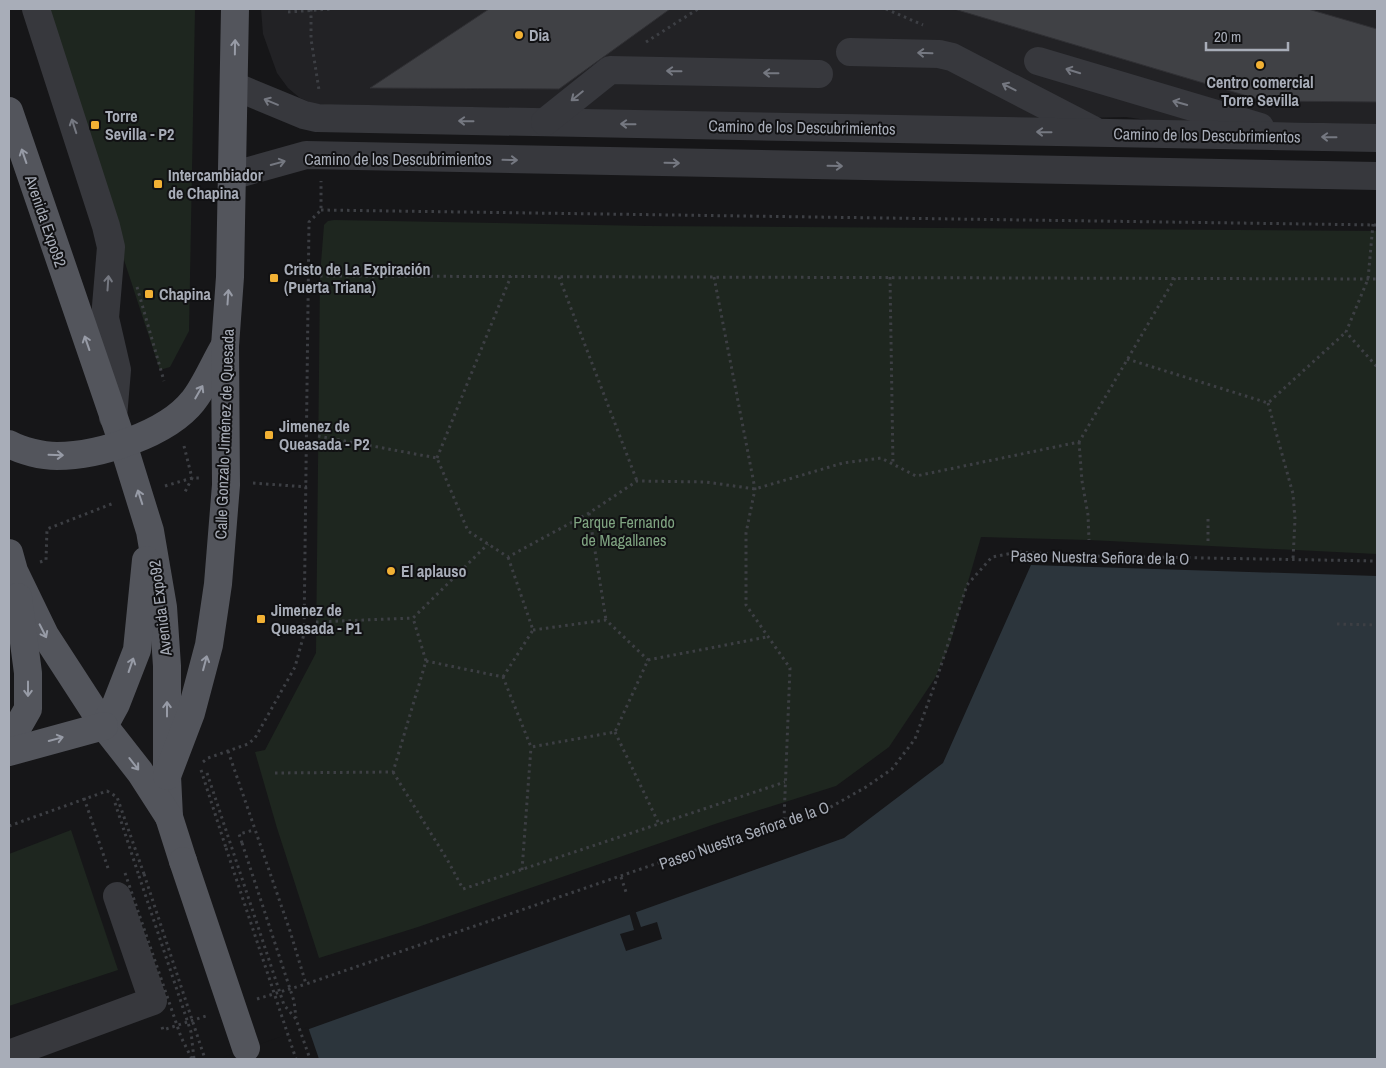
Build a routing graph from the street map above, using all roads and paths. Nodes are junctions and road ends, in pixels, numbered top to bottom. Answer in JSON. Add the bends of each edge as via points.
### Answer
{"nodes":[{"id":1,"x":36,"y":9,"type":"edge"},
{"id":2,"x":235,"y":9,"type":"edge"},
{"id":3,"x":332,"y":9,"type":"edge"},
{"id":4,"x":698,"y":9,"type":"edge"},
{"id":5,"x":311,"y":10,"type":"edge"},
{"id":6,"x":288,"y":12,"type":"dead end"},
{"id":7,"x":850,"y":52,"type":"dead end"},
{"id":8,"x":1038,"y":61,"type":"dead end"},
{"id":9,"x":610,"y":70,"type":"junction"},
{"id":10,"x":819,"y":74,"type":"dead end"},
{"id":11,"x":234,"y":86,"type":"junction"},
{"id":12,"x":320,"y":96,"type":"dead end"},
{"id":13,"x":9,"y":111,"type":"edge"},
{"id":14,"x":544,"y":122,"type":"junction"},
{"id":15,"x":1099,"y":133,"type":"junction"},
{"id":16,"x":1294,"y":137,"type":"junction"},
{"id":17,"x":1377,"y":138,"type":"edge"},
{"id":18,"x":231,"y":176,"type":"junction"},
{"id":19,"x":1377,"y":176,"type":"edge"},
{"id":20,"x":321,"y":177,"type":"dead end"},
{"id":21,"x":321,"y":210,"type":"junction"},
{"id":22,"x":1375,"y":224,"type":"edge"},
{"id":23,"x":320,"y":276,"type":"dead end"},
{"id":24,"x":511,"y":276,"type":"junction"},
{"id":25,"x":559,"y":276,"type":"junction"},
{"id":26,"x":714,"y":277,"type":"junction"},
{"id":27,"x":890,"y":277,"type":"junction"},
{"id":28,"x":1175,"y":278,"type":"junction"},
{"id":29,"x":1368,"y":278,"type":"junction"},
{"id":30,"x":1377,"y":279,"type":"edge"},
{"id":31,"x":1346,"y":332,"type":"junction"},
{"id":32,"x":225,"y":346,"type":"junction"},
{"id":33,"x":1127,"y":359,"type":"junction"},
{"id":34,"x":1377,"y":367,"type":"edge"},
{"id":35,"x":1268,"y":403,"type":"junction"},
{"id":36,"x":113,"y":418,"type":"junction"},
{"id":37,"x":318,"y":436,"type":"dead end"},
{"id":38,"x":1079,"y":442,"type":"junction"},
{"id":39,"x":183,"y":443,"type":"dead end"},
{"id":40,"x":9,"y":444,"type":"edge"},
{"id":41,"x":123,"y":444,"type":"junction"},
{"id":42,"x":437,"y":458,"type":"junction"},
{"id":43,"x":893,"y":465,"type":"junction"},
{"id":44,"x":192,"y":478,"type":"junction"},
{"id":45,"x":637,"y":481,"type":"junction"},
{"id":46,"x":252,"y":482,"type":"dead end"},
{"id":47,"x":166,"y":486,"type":"dead end"},
{"id":48,"x":306,"y":487,"type":"junction"},
{"id":49,"x":755,"y":489,"type":"junction"},
{"id":50,"x":184,"y":494,"type":"dead end"},
{"id":51,"x":108,"y":505,"type":"dead end"},
{"id":52,"x":589,"y":513,"type":"junction"},
{"id":53,"x":1208,"y":517,"type":"dead end"},
{"id":54,"x":150,"y":531,"type":"junction"},
{"id":55,"x":1089,"y":540,"type":"dead end"},
{"id":56,"x":1208,"y":541,"type":"dead end"},
{"id":57,"x":488,"y":544,"type":"junction"},
{"id":58,"x":508,"y":557,"type":"junction"},
{"id":59,"x":1293,"y":559,"type":"junction"},
{"id":60,"x":46,"y":560,"type":"dead end"},
{"id":61,"x":1377,"y":561,"type":"edge"},
{"id":62,"x":12,"y":562,"type":"edge"},
{"id":63,"x":413,"y":618,"type":"junction"},
{"id":64,"x":606,"y":620,"type":"junction"},
{"id":65,"x":316,"y":622,"type":"dead end"},
{"id":66,"x":1337,"y":624,"type":"dead end"},
{"id":67,"x":1377,"y":625,"type":"edge"},
{"id":68,"x":533,"y":630,"type":"junction"},
{"id":69,"x":768,"y":637,"type":"junction"},
{"id":70,"x":648,"y":660,"type":"junction"},
{"id":71,"x":426,"y":661,"type":"junction"},
{"id":72,"x":503,"y":677,"type":"junction"},
{"id":73,"x":104,"y":726,"type":"junction"},
{"id":74,"x":615,"y":732,"type":"junction"},
{"id":75,"x":9,"y":737,"type":"edge"},
{"id":76,"x":532,"y":747,"type":"junction"},
{"id":77,"x":228,"y":751,"type":"junction"},
{"id":78,"x":9,"y":752,"type":"edge"},
{"id":79,"x":393,"y":772,"type":"junction"},
{"id":80,"x":207,"y":773,"type":"dead end"},
{"id":81,"x":275,"y":773,"type":"dead end"},
{"id":82,"x":167,"y":776,"type":"junction"},
{"id":83,"x":786,"y":782,"type":"junction"},
{"id":84,"x":84,"y":798,"type":"junction"},
{"id":85,"x":115,"y":803,"type":"dead end"},
{"id":86,"x":169,"y":817,"type":"junction"},
{"id":87,"x":784,"y":820,"type":"junction"},
{"id":88,"x":659,"y":824,"type":"junction"},
{"id":89,"x":9,"y":826,"type":"edge"},
{"id":90,"x":254,"y":830,"type":"junction"},
{"id":91,"x":522,"y":870,"type":"junction"},
{"id":92,"x":621,"y":877,"type":"junction"},
{"id":93,"x":121,"y":884,"type":"junction"},
{"id":94,"x":627,"y":895,"type":"dead end"},
{"id":95,"x":296,"y":1019,"type":"junction"},
{"id":96,"x":9,"y":1054,"type":"edge"},
{"id":97,"x":193,"y":1059,"type":"edge"},
{"id":98,"x":206,"y":1059,"type":"edge"},
{"id":99,"x":250,"y":1059,"type":"edge"},
{"id":100,"x":296,"y":1059,"type":"edge"},
{"id":101,"x":310,"y":1059,"type":"edge"}],
"edges":[{"from":36,"to":1,"type":"street","one_way":true,"via":[[117,370],[106,318],[111,247]]},
{"from":11,"to":2,"type":"main road","name":"Calle Gonzalo Jiménez de Quesada","one_way":true},
{"from":3,"to":5,"type":"path"},
{"from":4,"to":9,"type":"path"},
{"from":5,"to":6,"type":"path"},
{"from":5,"to":12,"type":"path","via":[[311,39]]},
{"from":15,"to":7,"type":"street","one_way":true,"via":[[952,57],[931,53]]},
{"from":16,"to":8,"type":"street","one_way":true},
{"from":10,"to":9,"type":"street","one_way":true},
{"from":9,"to":14,"type":"street","one_way":true},
{"from":14,"to":11,"type":"street","name":"Camino de los Descubrimientos","one_way":true,"via":[[317,118],[304,116]]},
{"from":11,"to":18,"type":"main road","name":"Calle Gonzalo Jiménez de Quesada"},
{"from":36,"to":13,"type":"main road","name":"Avenida Expo´92","one_way":true},
{"from":15,"to":14,"type":"street","name":"Camino de los Descubrimientos","one_way":true},
{"from":15,"to":16,"type":"street","name":"Camino de los Descubrimientos"},
{"from":17,"to":16,"type":"street","name":"Camino de los Descubrimientos","one_way":true},
{"from":18,"to":19,"type":"street","name":"Camino de los Descubrimientos","one_way":true,"via":[[306,156]]},
{"from":32,"to":18,"type":"main road","name":"Calle Gonzalo Jiménez de Quesada","one_way":true,"via":[[230,277]]},
{"from":20,"to":21,"type":"path"},
{"from":21,"to":22,"type":"path"},
{"from":21,"to":48,"type":"path","via":[[309,222]]},
{"from":22,"to":29,"type":"path"},
{"from":23,"to":24,"type":"path"},
{"from":24,"to":25,"type":"path"},
{"from":24,"to":42,"type":"path"},
{"from":25,"to":26,"type":"path"},
{"from":25,"to":45,"type":"path"},
{"from":26,"to":27,"type":"path"},
{"from":26,"to":49,"type":"path"},
{"from":27,"to":28,"type":"path"},
{"from":27,"to":43,"type":"path"},
{"from":28,"to":29,"type":"path"},
{"from":28,"to":33,"type":"path"},
{"from":29,"to":30,"type":"path"},
{"from":29,"to":31,"type":"path"},
{"from":31,"to":34,"type":"path"},
{"from":31,"to":35,"type":"path"},
{"from":41,"to":32,"type":"main road","one_way":true,"via":[[156,430],[194,401]]},
{"from":82,"to":32,"type":"main road","name":"Calle Gonzalo Jiménez de Quesada","one_way":true,"via":[[191,713],[209,645],[218,584],[226,485]]},
{"from":33,"to":35,"type":"path"},
{"from":33,"to":38,"type":"path"},
{"from":35,"to":59,"type":"path","via":[[1293,494]]},
{"from":36,"to":41,"type":"main road","name":"Avenida Expo´92"},
{"from":37,"to":42,"type":"path"},
{"from":38,"to":43,"type":"path","via":[[916,476]]},
{"from":38,"to":55,"type":"path"},
{"from":39,"to":44,"type":"path"},
{"from":40,"to":41,"type":"main road","one_way":true,"via":[[56,456],[93,452]]},
{"from":54,"to":41,"type":"main road","name":"Avenida Expo´92","one_way":true},
{"from":42,"to":57,"type":"path","via":[[468,531]]},
{"from":43,"to":49,"type":"path","via":[[881,458],[843,462]]},
{"from":44,"to":47,"type":"path"},
{"from":44,"to":50,"type":"path"},
{"from":45,"to":49,"type":"path","via":[[706,482]]},
{"from":45,"to":52,"type":"path"},
{"from":46,"to":48,"type":"path"},
{"from":48,"to":77,"type":"path","via":[[304,634],[295,667],[255,738]]},
{"from":49,"to":69,"type":"path","via":[[746,533],[746,605]]},
{"from":51,"to":60,"type":"path","via":[[47,529]]},
{"from":52,"to":58,"type":"path"},
{"from":52,"to":64,"type":"path"},
{"from":53,"to":56,"type":"path"},
{"from":73,"to":54,"type":"main road","one_way":true,"via":[[137,650]]},
{"from":82,"to":54,"type":"main road","name":"Avenida Expo´92","one_way":true,"via":[[167,666],[163,607]]},
{"from":57,"to":58,"type":"path"},
{"from":57,"to":63,"type":"path"},
{"from":58,"to":68,"type":"path"},
{"from":59,"to":61,"type":"path","name":"Paseo Nuestra Señora de la O"},
{"from":59,"to":87,"type":"path","name":"Paseo Nuestra Señora de la O","via":[[1018,552],[992,557],[967,585],[915,739],[892,769],[829,808]]},
{"from":62,"to":73,"type":"main road","one_way":true,"via":[[45,635]]},
{"from":62,"to":75,"type":"main road","one_way":true,"via":[[28,673],[28,709]]},
{"from":63,"to":65,"type":"path"},
{"from":63,"to":71,"type":"path"},
{"from":64,"to":68,"type":"path"},
{"from":64,"to":70,"type":"path"},
{"from":66,"to":67,"type":"path"},
{"from":68,"to":72,"type":"path"},
{"from":69,"to":70,"type":"path"},
{"from":69,"to":83,"type":"path","via":[[790,668]]},
{"from":70,"to":74,"type":"path"},
{"from":71,"to":72,"type":"path"},
{"from":71,"to":79,"type":"path"},
{"from":72,"to":76,"type":"path"},
{"from":78,"to":73,"type":"main road","one_way":true},
{"from":73,"to":86,"type":"main road","one_way":true,"via":[[140,772]]},
{"from":74,"to":76,"type":"path"},
{"from":74,"to":88,"type":"path"},
{"from":76,"to":91,"type":"path"},
{"from":77,"to":90,"type":"path"},
{"from":77,"to":100,"type":"path","bridge":true,"via":[[208,758],[200,773]]},
{"from":79,"to":81,"type":"path"},
{"from":79,"to":91,"type":"path","via":[[463,889]]},
{"from":80,"to":95,"type":"path","bridge":true,"via":[[284,1005]]},
{"from":82,"to":86,"type":"main road","name":"Avenida Expo´92"},
{"from":83,"to":87,"type":"path"},
{"from":83,"to":88,"type":"path"},
{"from":84,"to":89,"type":"path"},
{"from":84,"to":93,"type":"path"},
{"from":84,"to":98,"type":"path","bridge":true,"via":[[108,791],[118,797]]},
{"from":85,"to":97,"type":"path","bridge":true,"via":[[191,1032]]},
{"from":86,"to":99,"type":"main road","bridge":true},
{"from":87,"to":92,"type":"path","name":"Paseo Nuestra Señora de la O"},
{"from":88,"to":91,"type":"path"},
{"from":90,"to":92,"type":"path","name":"Paseo Nuestra Señora de la O","via":[[306,984]]},
{"from":90,"to":95,"type":"path","bridge":true,"via":[[239,834],[294,1001]]},
{"from":92,"to":94,"type":"path"},
{"from":93,"to":96,"type":"street","via":[[153,1001]]},
{"from":93,"to":97,"type":"path","bridge":true},
{"from":95,"to":101,"type":"path","bridge":true}]}
